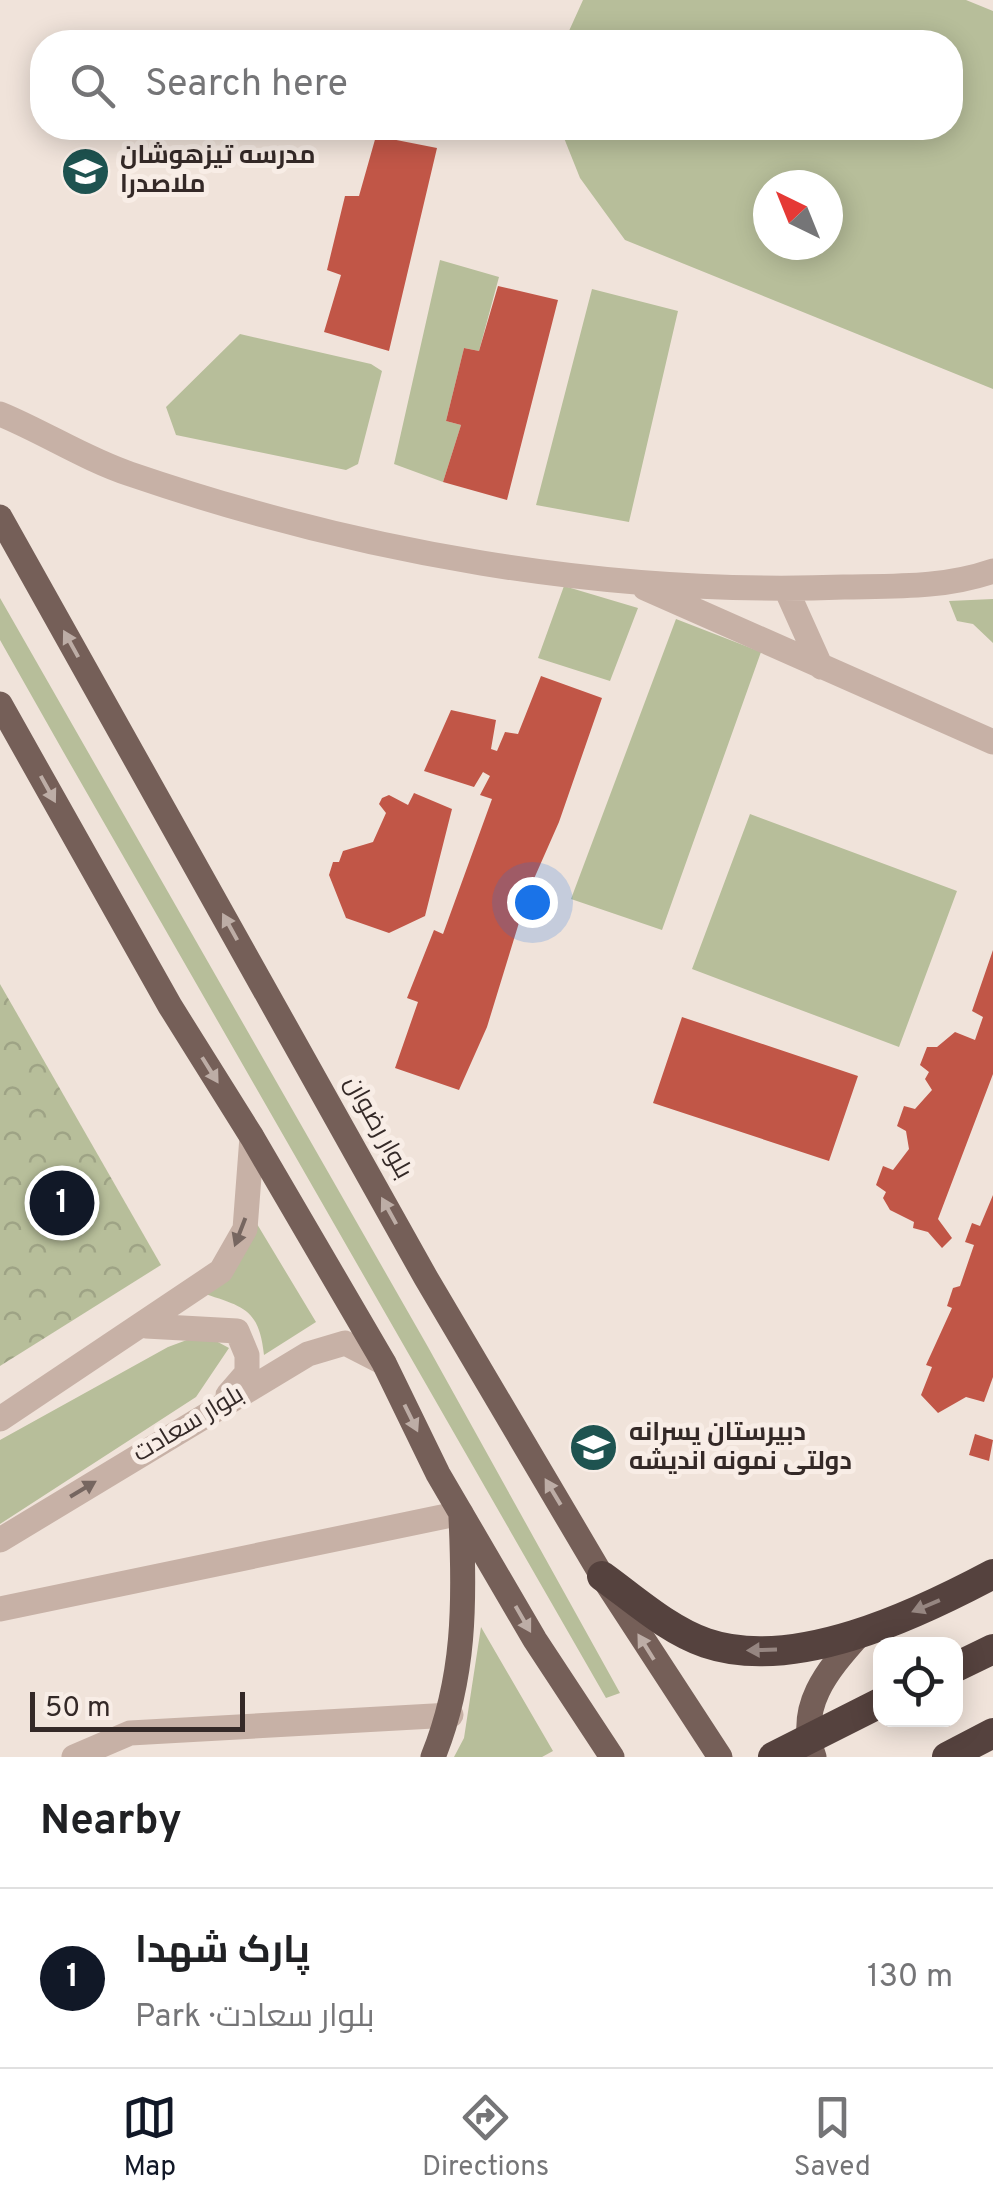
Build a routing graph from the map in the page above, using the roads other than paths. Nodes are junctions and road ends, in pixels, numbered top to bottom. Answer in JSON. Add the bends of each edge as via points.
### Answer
{"nodes":[{"id":1,"x":0,"y":414,"type":"edge"},
{"id":2,"x":0,"y":517,"type":"edge"},
{"id":3,"x":993,"y":571,"type":"edge"},
{"id":4,"x":631,"y":582,"type":"junction"},
{"id":5,"x":786,"y":590,"type":"junction"},
{"id":6,"x":822,"y":667,"type":"junction"},
{"id":7,"x":0,"y":704,"type":"edge"},
{"id":8,"x":993,"y":742,"type":"edge"},
{"id":9,"x":252,"y":1137,"type":"junction"},
{"id":10,"x":144,"y":1326,"type":"junction"},
{"id":11,"x":384,"y":1363,"type":"junction"},
{"id":12,"x":214,"y":1410,"type":"junction"},
{"id":13,"x":0,"y":1419,"type":"edge"},
{"id":14,"x":438,"y":1474,"type":"junction"},
{"id":15,"x":461,"y":1514,"type":"junction"},
{"id":16,"x":0,"y":1540,"type":"edge"},
{"id":17,"x":993,"y":1574,"type":"edge"},
{"id":18,"x":602,"y":1576,"type":"junction"},
{"id":19,"x":0,"y":1609,"type":"edge"},
{"id":20,"x":858,"y":1635,"type":"junction"},
{"id":21,"x":993,"y":1649,"type":"edge"},
{"id":22,"x":963,"y":1664,"type":"edge"},
{"id":23,"x":873,"y":1706,"type":"edge"},
{"id":24,"x":451,"y":1715,"type":"junction"},
{"id":25,"x":993,"y":1733,"type":"edge"},
{"id":26,"x":74,"y":1757,"type":"edge"},
{"id":27,"x":433,"y":1757,"type":"edge"},
{"id":28,"x":612,"y":1757,"type":"edge"},
{"id":29,"x":720,"y":1757,"type":"edge"},
{"id":30,"x":773,"y":1757,"type":"edge"},
{"id":31,"x":814,"y":1757,"type":"edge"},
{"id":32,"x":946,"y":1757,"type":"edge"}],
"edges":[{"from":1,"to":4,"type":"street","via":[[127,473],[298,524],[448,558]]},
{"from":18,"to":2,"type":"main road","name":"بلوار رضوان","one_way":true,"via":[[426,1278]]},
{"from":3,"to":5,"type":"street","via":[[956,584]]},
{"from":4,"to":5,"type":"street"},
{"from":4,"to":6,"type":"street"},
{"from":5,"to":6,"type":"street"},
{"from":6,"to":8,"type":"street"},
{"from":7,"to":9,"type":"main road","one_way":true},
{"from":9,"to":10,"type":"street","one_way":true,"via":[[246,1229],[221,1272]]},
{"from":9,"to":11,"type":"main road"},
{"from":10,"to":12,"type":"street","via":[[237,1330],[246,1373]]},
{"from":10,"to":13,"type":"street"},
{"from":11,"to":12,"type":"street","name":"بلوار سعادت","via":[[345,1344],[308,1354]]},
{"from":11,"to":14,"type":"main road","one_way":true},
{"from":16,"to":12,"type":"street","name":"بلوار سعادت","one_way":true},
{"from":14,"to":15,"type":"main road"},
{"from":14,"to":28,"type":"main road","one_way":true},
{"from":15,"to":19,"type":"street"},
{"from":15,"to":24,"type":"main road","via":[[466,1617]]},
{"from":17,"to":20,"type":"highway","one_way":true},
{"from":20,"to":18,"type":"highway","one_way":true,"via":[[774,1649],[705,1642]]},
{"from":29,"to":18,"type":"main road","name":"بلوار رضوان","one_way":true},
{"from":20,"to":31,"type":"main road","via":[[816,1689],[807,1737]]},
{"from":21,"to":22,"type":"highway"},
{"from":23,"to":30,"type":"highway","bridge":true},
{"from":24,"to":26,"type":"street","via":[[130,1733]]},
{"from":24,"to":27,"type":"main road"},
{"from":25,"to":32,"type":"highway"}]}
